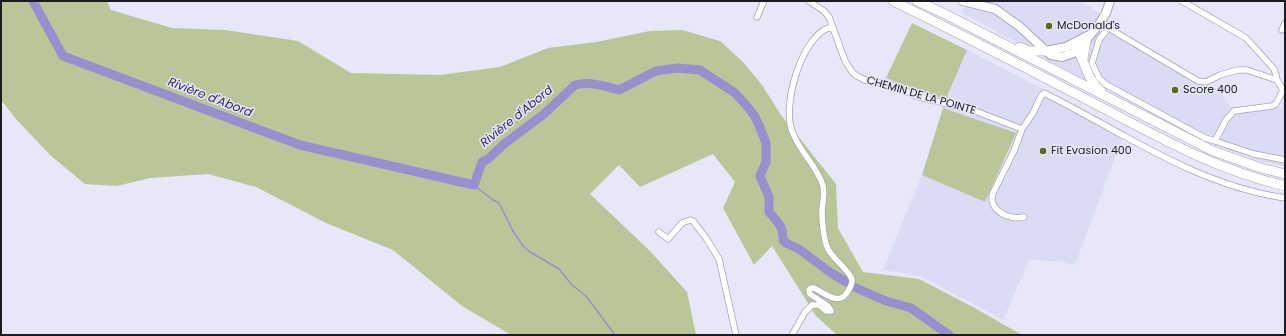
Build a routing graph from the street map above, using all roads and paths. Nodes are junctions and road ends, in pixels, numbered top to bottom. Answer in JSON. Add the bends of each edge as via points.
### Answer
{"nodes":[{"id":1,"x":764,"y":1,"type":"edge"},
{"id":2,"x":809,"y":1,"type":"edge"},
{"id":3,"x":893,"y":1,"type":"edge"},
{"id":4,"x":917,"y":1,"type":"edge"},
{"id":5,"x":963,"y":1,"type":"edge"},
{"id":6,"x":1110,"y":1,"type":"edge"},
{"id":7,"x":1182,"y":1,"type":"edge"},
{"id":8,"x":945,"y":14,"type":"junction"},
{"id":9,"x":757,"y":17,"type":"dead end"},
{"id":10,"x":1285,"y":22,"type":"edge"},
{"id":11,"x":1100,"y":23,"type":"junction"},
{"id":12,"x":1108,"y":28,"type":"junction"},
{"id":13,"x":833,"y":29,"type":"junction"},
{"id":14,"x":1282,"y":30,"type":"dead end"},
{"id":15,"x":1088,"y":37,"type":"junction"},
{"id":16,"x":1099,"y":40,"type":"junction"},
{"id":17,"x":1075,"y":47,"type":"junction"},
{"id":18,"x":1046,"y":51,"type":"junction"},
{"id":19,"x":1083,"y":59,"type":"junction"},
{"id":20,"x":1277,"y":80,"type":"junction"},
{"id":21,"x":1284,"y":90,"type":"edge"},
{"id":22,"x":1022,"y":128,"type":"junction"},
{"id":23,"x":1215,"y":141,"type":"junction"},
{"id":24,"x":1198,"y":144,"type":"junction"},
{"id":25,"x":1285,"y":160,"type":"edge"},
{"id":26,"x":1285,"y":174,"type":"edge"},
{"id":27,"x":1285,"y":186,"type":"edge"},
{"id":28,"x":1285,"y":198,"type":"edge"},
{"id":29,"x":1024,"y":217,"type":"dead end"},
{"id":30,"x":659,"y":232,"type":"dead end"},
{"id":31,"x":736,"y":335,"type":"edge"},
{"id":32,"x":792,"y":335,"type":"edge"}],
"edges":[{"from":1,"to":9,"type":"street"},
{"from":2,"to":13,"type":"street","name":"CHEMIN DE LA POINTE","via":[[824,11]]},
{"from":3,"to":27,"type":"highway","via":[[1209,162]]},
{"from":4,"to":8,"type":"highway"},
{"from":5,"to":18,"type":"main road","via":[[1000,11]]},
{"from":6,"to":11,"type":"main road"},
{"from":7,"to":20,"type":"street","via":[[1246,38],[1274,70]]},
{"from":8,"to":18,"type":"highway","via":[[1028,51]]},
{"from":8,"to":24,"type":"highway"},
{"from":10,"to":14,"type":"street"},
{"from":11,"to":12,"type":"street"},
{"from":11,"to":15,"type":"main road"},
{"from":12,"to":16,"type":"street"},
{"from":12,"to":20,"type":"street","via":[[1198,81],[1206,82],[1220,75],[1243,70]]},
{"from":13,"to":22,"type":"street","name":"CHEMIN DE LA POINTE","via":[[845,61],[860,78],[975,111]]},
{"from":13,"to":32,"type":"street","via":[[828,28],[819,33],[803,57],[791,94],[790,119],[791,130],[823,187],[822,222],[828,250],[850,274],[851,284],[841,299],[811,288],[810,294],[831,311],[826,311],[819,305],[812,305]]},
{"from":15,"to":16,"type":"street"},
{"from":15,"to":17,"type":"main road"},
{"from":15,"to":19,"type":"highway"},
{"from":16,"to":23,"type":"street","via":[[1092,63],[1105,84],[1194,133]]},
{"from":17,"to":18,"type":"main road","via":[[1073,54],[1062,57]]},
{"from":17,"to":19,"type":"highway"},
{"from":19,"to":24,"type":"highway","via":[[1095,87]]},
{"from":20,"to":21,"type":"street"},
{"from":21,"to":23,"type":"street","via":[[1272,106],[1234,111]]},
{"from":22,"to":28,"type":"street","via":[[1044,94],[1177,164],[1258,193]]},
{"from":22,"to":29,"type":"street","via":[[1014,151],[993,193],[992,203],[1006,217]]},
{"from":23,"to":25,"type":"street","via":[[1254,154]]},
{"from":24,"to":26,"type":"highway","via":[[1246,163]]},
{"from":30,"to":31,"type":"street","via":[[668,239],[682,224],[690,220],[706,238],[720,264]]}]}
